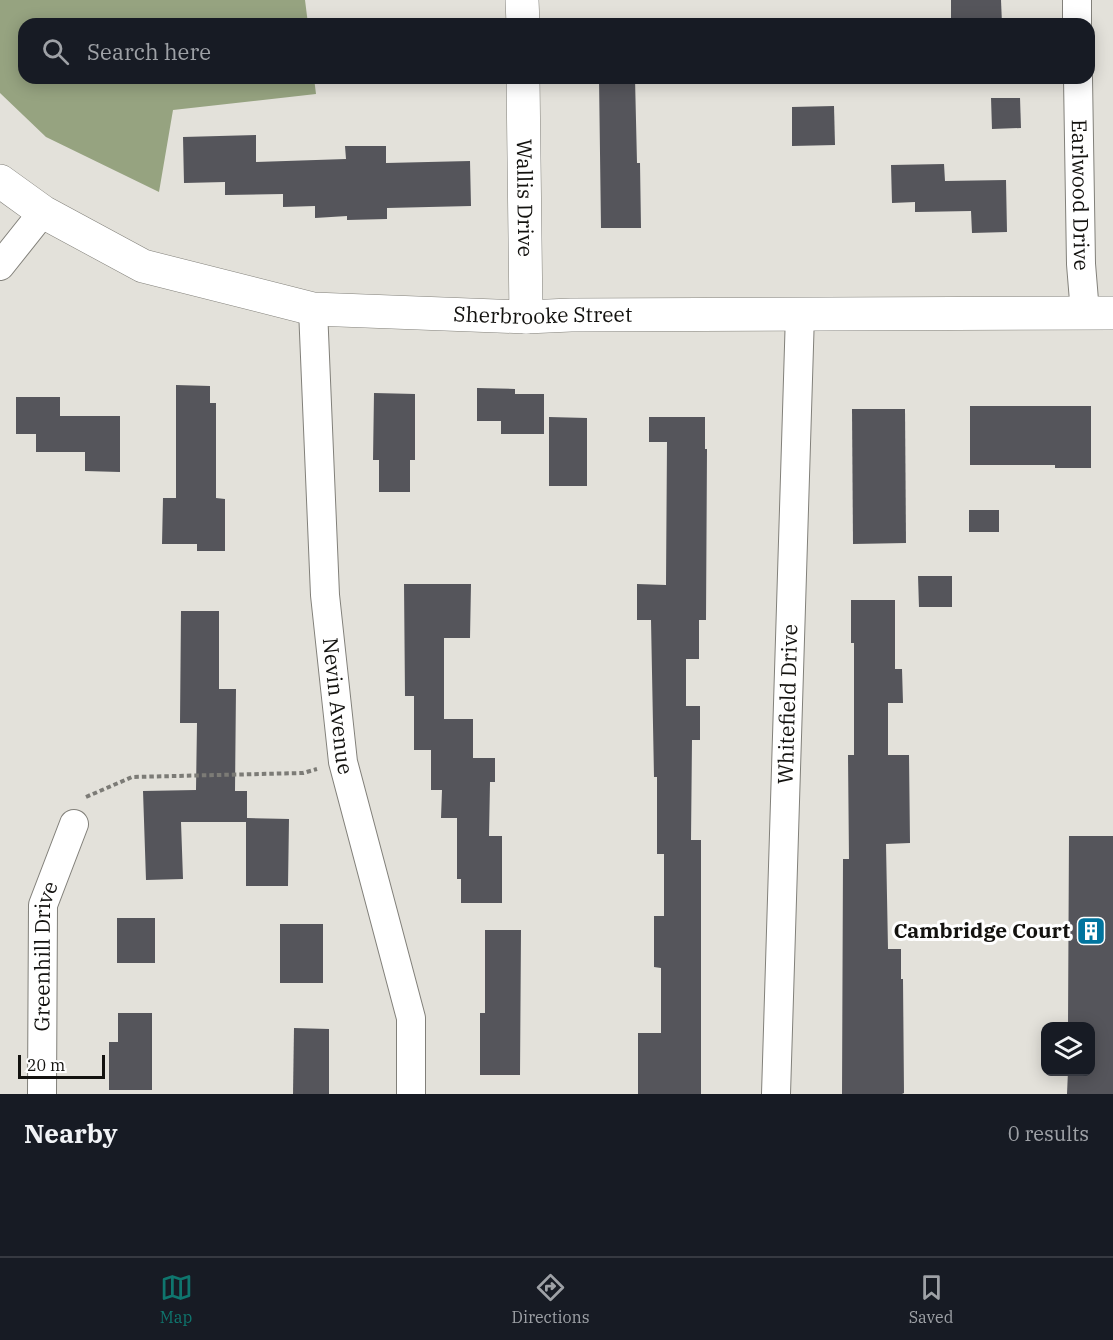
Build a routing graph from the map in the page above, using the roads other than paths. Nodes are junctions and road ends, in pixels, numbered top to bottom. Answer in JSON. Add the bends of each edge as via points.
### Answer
{"nodes":[{"id":1,"x":522,"y":0,"type":"edge"},
{"id":2,"x":1077,"y":0,"type":"edge"},
{"id":3,"x":523,"y":18,"type":"edge"},
{"id":4,"x":1077,"y":18,"type":"edge"},
{"id":5,"x":523,"y":84,"type":"edge"},
{"id":6,"x":1078,"y":84,"type":"edge"},
{"id":7,"x":0,"y":181,"type":"edge"},
{"id":8,"x":43,"y":212,"type":"junction"},
{"id":9,"x":0,"y":266,"type":"edge"},
{"id":10,"x":312,"y":309,"type":"junction"},
{"id":11,"x":1099,"y":313,"type":"edge"},
{"id":12,"x":800,"y":314,"type":"junction"},
{"id":13,"x":526,"y":317,"type":"junction"},
{"id":14,"x":74,"y":824,"type":"road end"},
{"id":15,"x":42,"y":1094,"type":"edge"},
{"id":16,"x":411,"y":1094,"type":"edge"},
{"id":17,"x":776,"y":1094,"type":"edge"}],
"edges":[{"from":1,"to":3,"type":"main road"},
{"from":2,"to":4,"type":"street"},
{"from":5,"to":13,"type":"main road","name":"Wallis Drive"},
{"from":6,"to":11,"type":"street","name":"Earlwood Drive","via":[[1081,264]]},
{"from":7,"to":8,"type":"main road","name":"Sherbrooke Street"},
{"from":8,"to":9,"type":"street"},
{"from":8,"to":10,"type":"main road","name":"Sherbrooke Street","via":[[143,266]]},
{"from":10,"to":13,"type":"main road","name":"Sherbrooke Street"},
{"from":10,"to":16,"type":"street","name":"Nevin Avenue","via":[[325,595],[343,762],[411,1018]]},
{"from":11,"to":12,"type":"main road","name":"Sherbrooke Street"},
{"from":12,"to":13,"type":"main road","name":"Sherbrooke Street"},
{"from":12,"to":17,"type":"street","name":"Whitefield Drive"},
{"from":14,"to":15,"type":"street","name":"Greenhill Drive","via":[[43,905]]}]}
